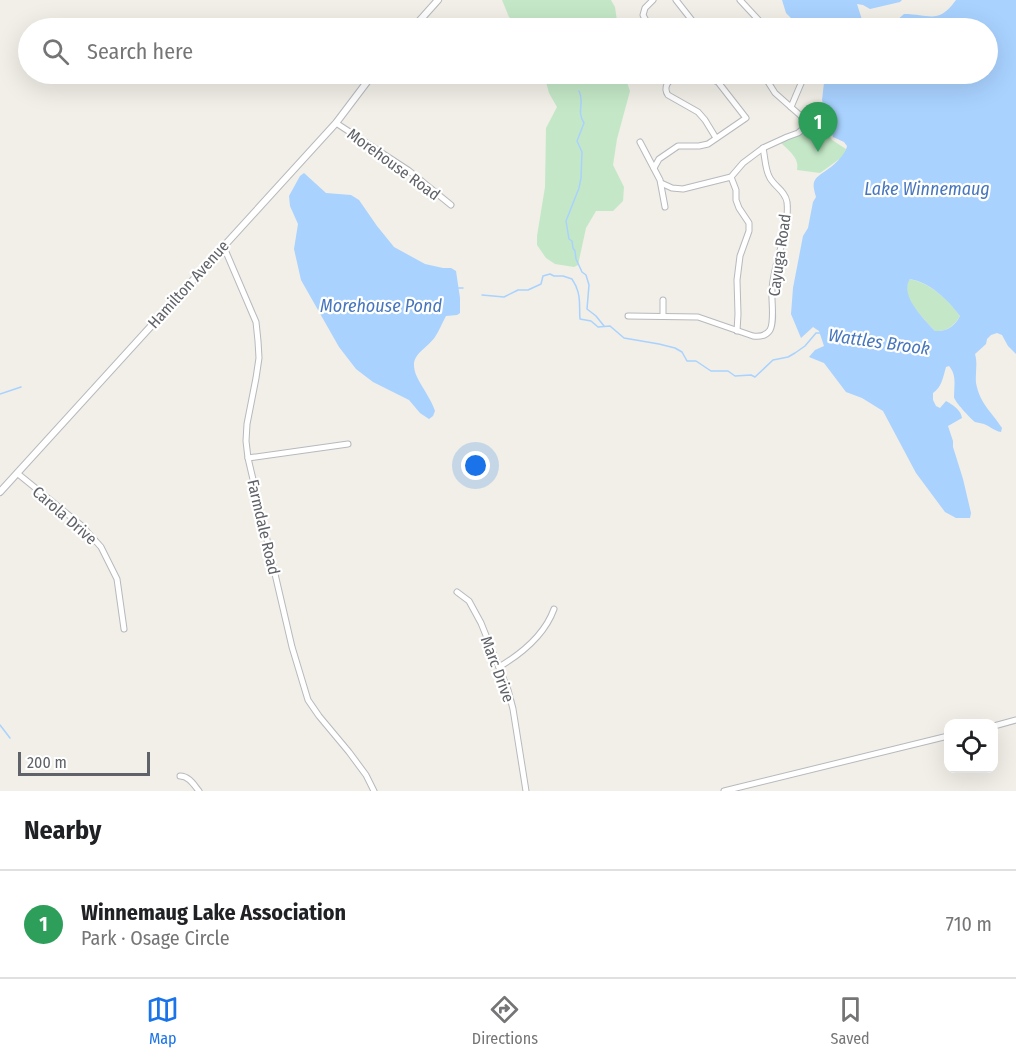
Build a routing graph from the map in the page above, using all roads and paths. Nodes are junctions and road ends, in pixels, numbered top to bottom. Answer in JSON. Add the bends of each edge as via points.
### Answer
{"nodes":[{"id":1,"x":438,"y":0,"type":"edge"},
{"id":2,"x":653,"y":0,"type":"edge"},
{"id":3,"x":676,"y":0,"type":"edge"},
{"id":4,"x":741,"y":0,"type":"edge"},
{"id":5,"x":422,"y":18,"type":"edge"},
{"id":6,"x":645,"y":18,"type":"edge"},
{"id":7,"x":690,"y":18,"type":"edge"},
{"id":8,"x":757,"y":18,"type":"edge"},
{"id":9,"x":365,"y":84,"type":"edge"},
{"id":10,"x":667,"y":84,"type":"edge"},
{"id":11,"x":720,"y":84,"type":"edge"},
{"id":12,"x":769,"y":84,"type":"edge"},
{"id":13,"x":801,"y":84,"type":"edge"},
{"id":14,"x":791,"y":107,"type":"junction"},
{"id":15,"x":336,"y":123,"type":"junction"},
{"id":16,"x":716,"y":138,"type":"junction"},
{"id":17,"x":640,"y":142,"type":"dead end"},
{"id":18,"x":763,"y":148,"type":"junction"},
{"id":19,"x":654,"y":168,"type":"junction"},
{"id":20,"x":731,"y":177,"type":"junction"},
{"id":21,"x":661,"y":183,"type":"junction"},
{"id":22,"x":451,"y":205,"type":"dead end"},
{"id":23,"x":665,"y":207,"type":"dead end"},
{"id":24,"x":224,"y":244,"type":"junction"},
{"id":25,"x":663,"y":300,"type":"dead end"},
{"id":26,"x":628,"y":316,"type":"dead end"},
{"id":27,"x":663,"y":316,"type":"junction"},
{"id":28,"x":737,"y":331,"type":"junction"},
{"id":29,"x":348,"y":444,"type":"dead end"},
{"id":30,"x":248,"y":458,"type":"junction"},
{"id":31,"x":16,"y":473,"type":"junction"},
{"id":32,"x":0,"y":492,"type":"edge"},
{"id":33,"x":457,"y":592,"type":"dead end"},
{"id":34,"x":554,"y":609,"type":"dead end"},
{"id":35,"x":124,"y":629,"type":"dead end"},
{"id":36,"x":499,"y":667,"type":"junction"},
{"id":37,"x":1016,"y":720,"type":"edge"},
{"id":38,"x":998,"y":725,"type":"edge"},
{"id":39,"x":944,"y":737,"type":"edge"},
{"id":40,"x":180,"y":776,"type":"dead end"},
{"id":41,"x":199,"y":791,"type":"edge"},
{"id":42,"x":374,"y":791,"type":"edge"},
{"id":43,"x":526,"y":791,"type":"edge"},
{"id":44,"x":724,"y":791,"type":"edge"}],
"edges":[{"from":1,"to":5,"type":"street"},
{"from":2,"to":6,"type":"street","via":[[645,8]]},
{"from":3,"to":7,"type":"street"},
{"from":4,"to":8,"type":"street"},
{"from":9,"to":15,"type":"street","name":"Hamilton Avenue"},
{"from":10,"to":16,"type":"street","via":[[668,95],[698,112]]},
{"from":11,"to":16,"type":"street","via":[[746,118]]},
{"from":12,"to":14,"type":"street"},
{"from":13,"to":14,"type":"street"},
{"from":14,"to":18,"type":"street","via":[[801,116],[802,129]]},
{"from":15,"to":22,"type":"street","name":"Morehouse Road","via":[[408,170]]},
{"from":15,"to":24,"type":"street","name":"Hamilton Avenue"},
{"from":16,"to":19,"type":"street","via":[[699,146],[678,146],[659,159]]},
{"from":17,"to":19,"type":"street"},
{"from":18,"to":20,"type":"street"},
{"from":18,"to":28,"type":"street","name":"Cayuga Road","via":[[768,175],[787,201],[774,272],[772,321],[768,333],[760,337]]},
{"from":19,"to":21,"type":"street"},
{"from":20,"to":21,"type":"street","via":[[683,189]]},
{"from":20,"to":28,"type":"street","via":[[736,200],[749,223],[737,280]]},
{"from":21,"to":23,"type":"street"},
{"from":24,"to":30,"type":"street","name":"Farmdale Road","via":[[256,322],[258,367],[247,424]]},
{"from":24,"to":31,"type":"street","name":"Hamilton Avenue"},
{"from":25,"to":27,"type":"street"},
{"from":26,"to":27,"type":"street","name":"Cayuga Road"},
{"from":27,"to":28,"type":"street","name":"Cayuga Road","via":[[698,317]]},
{"from":29,"to":30,"type":"street"},
{"from":30,"to":42,"type":"street","name":"Farmdale Road","via":[[308,700]]},
{"from":31,"to":32,"type":"street","name":"Hamilton Avenue"},
{"from":31,"to":35,"type":"street","name":"Carola Drive","via":[[82,526],[101,547],[117,579]]},
{"from":33,"to":36,"type":"street","name":"Marc Drive","via":[[469,601]]},
{"from":34,"to":36,"type":"street","via":[[526,648]]},
{"from":36,"to":43,"type":"street","name":"Marc Drive","via":[[513,709]]},
{"from":37,"to":38,"type":"street"},
{"from":39,"to":44,"type":"street"},
{"from":40,"to":41,"type":"street","via":[[189,779]]}]}
